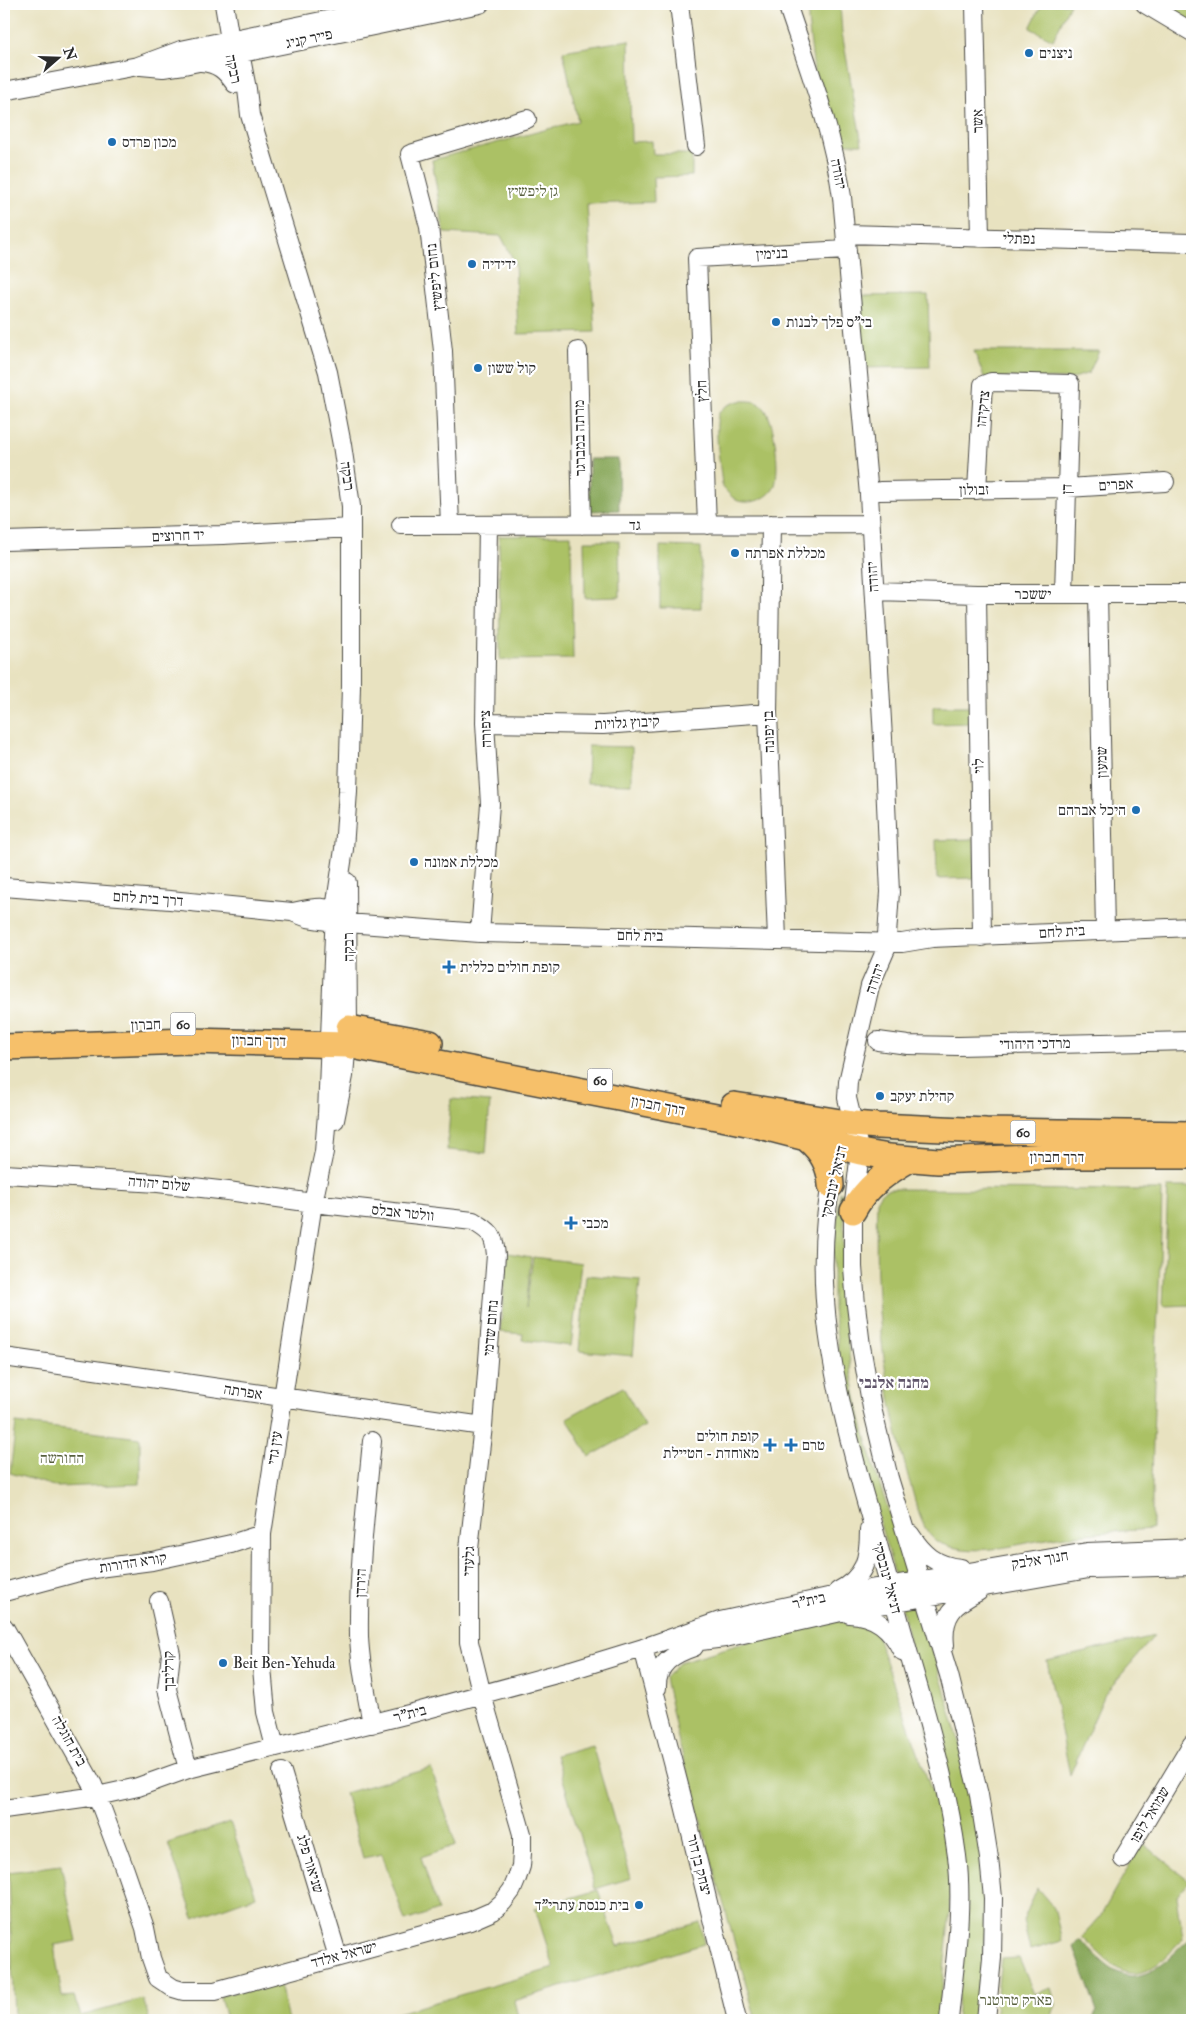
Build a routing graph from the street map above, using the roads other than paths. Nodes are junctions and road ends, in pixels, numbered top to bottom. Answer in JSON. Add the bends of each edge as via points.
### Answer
{"nodes":[{"id":1,"x":224,"y":4,"type":"edge"},
{"id":2,"x":404,"y":4,"type":"edge"},
{"id":3,"x":480,"y":4,"type":"edge"},
{"id":4,"x":679,"y":4,"type":"edge"},
{"id":5,"x":787,"y":4,"type":"edge"},
{"id":6,"x":796,"y":4,"type":"edge"},
{"id":7,"x":975,"y":4,"type":"edge"},
{"id":8,"x":1145,"y":4,"type":"edge"},
{"id":9,"x":796,"y":30,"type":"junction"},
{"id":10,"x":1192,"y":32,"type":"edge"},
{"id":11,"x":232,"y":50,"type":"junction"},
{"id":12,"x":201,"y":62,"type":"junction"},
{"id":13,"x":138,"y":66,"type":"junction"},
{"id":14,"x":235,"y":84,"type":"junction"},
{"id":15,"x":4,"y":91,"type":"edge"},
{"id":16,"x":250,"y":115,"type":"junction"},
{"id":17,"x":527,"y":118,"type":"dead end"},
{"id":18,"x":696,"y":146,"type":"dead end"},
{"id":19,"x":980,"y":238,"type":"junction"},
{"id":20,"x":846,"y":242,"type":"junction"},
{"id":21,"x":1192,"y":243,"type":"edge"},
{"id":22,"x":697,"y":258,"type":"joint"},
{"id":23,"x":578,"y":351,"type":"dead end"},
{"id":24,"x":1070,"y":384,"type":"joint"},
{"id":25,"x":1165,"y":482,"type":"dead end"},
{"id":26,"x":1067,"y":488,"type":"junction"},
{"id":27,"x":977,"y":490,"type":"junction"},
{"id":28,"x":880,"y":491,"type":"dead end"},
{"id":29,"x":771,"y":524,"type":"junction"},
{"id":30,"x":869,"y":524,"type":"junction"},
{"id":31,"x":450,"y":525,"type":"junction"},
{"id":32,"x":488,"y":525,"type":"junction"},
{"id":33,"x":582,"y":525,"type":"junction"},
{"id":34,"x":707,"y":525,"type":"junction"},
{"id":35,"x":401,"y":526,"type":"dead end"},
{"id":36,"x":351,"y":528,"type":"junction"},
{"id":37,"x":4,"y":541,"type":"edge"},
{"id":38,"x":875,"y":591,"type":"junction"},
{"id":39,"x":977,"y":594,"type":"junction"},
{"id":40,"x":1064,"y":594,"type":"junction"},
{"id":41,"x":1098,"y":594,"type":"junction"},
{"id":42,"x":1192,"y":594,"type":"edge"},
{"id":43,"x":768,"y":713,"type":"junction"},
{"id":44,"x":486,"y":723,"type":"junction"},
{"id":45,"x":4,"y":887,"type":"edge"},
{"id":46,"x":339,"y":918,"type":"junction"},
{"id":47,"x":889,"y":922,"type":"junction"},
{"id":48,"x":379,"y":926,"type":"junction"},
{"id":49,"x":1192,"y":927,"type":"edge"},
{"id":50,"x":1105,"y":930,"type":"junction"},
{"id":51,"x":480,"y":933,"type":"junction"},
{"id":52,"x":982,"y":937,"type":"junction"},
{"id":53,"x":932,"y":938,"type":"junction"},
{"id":54,"x":777,"y":939,"type":"junction"},
{"id":55,"x":887,"y":943,"type":"junction"},
{"id":56,"x":349,"y":954,"type":"junction"},
{"id":57,"x":4,"y":1031,"type":"edge"},
{"id":58,"x":339,"y":1035,"type":"junction"},
{"id":59,"x":878,"y":1041,"type":"dead end"},
{"id":60,"x":1192,"y":1041,"type":"edge"},
{"id":61,"x":4,"y":1047,"type":"edge"},
{"id":62,"x":853,"y":1124,"type":"junction"},
{"id":63,"x":1192,"y":1134,"type":"edge"},
{"id":64,"x":807,"y":1139,"type":"junction"},
{"id":65,"x":850,"y":1149,"type":"junction"},
{"id":66,"x":1192,"y":1156,"type":"edge"},
{"id":67,"x":910,"y":1159,"type":"junction"},
{"id":68,"x":4,"y":1174,"type":"edge"},
{"id":69,"x":831,"y":1185,"type":"junction"},
{"id":70,"x":314,"y":1204,"type":"junction"},
{"id":71,"x":853,"y":1211,"type":"junction"},
{"id":72,"x":490,"y":1231,"type":"joint"},
{"id":73,"x":4,"y":1357,"type":"edge"},
{"id":74,"x":282,"y":1398,"type":"junction"},
{"id":75,"x":483,"y":1426,"type":"junction"},
{"id":76,"x":372,"y":1441,"type":"dead end"},
{"id":77,"x":869,"y":1511,"type":"junction"},
{"id":78,"x":902,"y":1523,"type":"junction"},
{"id":79,"x":262,"y":1534,"type":"junction"},
{"id":80,"x":1192,"y":1548,"type":"edge"},
{"id":81,"x":1001,"y":1566,"type":"junction"},
{"id":82,"x":1192,"y":1566,"type":"edge"},
{"id":83,"x":919,"y":1579,"type":"junction"},
{"id":84,"x":889,"y":1584,"type":"junction"},
{"id":85,"x":996,"y":1584,"type":"junction"},
{"id":86,"x":4,"y":1592,"type":"edge"},
{"id":87,"x":829,"y":1596,"type":"junction"},
{"id":88,"x":925,"y":1597,"type":"junction"},
{"id":89,"x":159,"y":1601,"type":"dead end"},
{"id":90,"x":894,"y":1602,"type":"junction"},
{"id":91,"x":833,"y":1614,"type":"junction"},
{"id":92,"x":4,"y":1627,"type":"edge"},
{"id":93,"x":713,"y":1640,"type":"junction"},
{"id":94,"x":643,"y":1648,"type":"junction"},
{"id":95,"x":662,"y":1663,"type":"joint"},
{"id":96,"x":949,"y":1675,"type":"junction"},
{"id":97,"x":915,"y":1677,"type":"junction"},
{"id":98,"x":482,"y":1695,"type":"junction"},
{"id":99,"x":660,"y":1711,"type":"junction"},
{"id":100,"x":372,"y":1724,"type":"junction"},
{"id":101,"x":1192,"y":1744,"type":"edge"},
{"id":102,"x":275,"y":1747,"type":"junction"},
{"id":103,"x":181,"y":1771,"type":"junction"},
{"id":104,"x":282,"y":1772,"type":"dead end"},
{"id":105,"x":95,"y":1791,"type":"junction"},
{"id":106,"x":4,"y":1796,"type":"edge"},
{"id":107,"x":4,"y":1809,"type":"edge"},
{"id":108,"x":1123,"y":1859,"type":"dead end"},
{"id":109,"x":338,"y":1957,"type":"junction"},
{"id":110,"x":737,"y":2020,"type":"edge"},
{"id":111,"x":949,"y":2020,"type":"edge"},
{"id":112,"x":986,"y":2020,"type":"edge"}],
"edges":[{"from":1,"to":11,"type":"street"},
{"from":2,"to":11,"type":"street","name":"פייר קניג"},
{"from":3,"to":11,"type":"street","name":"פייר קניג"},
{"from":4,"to":18,"type":"street"},
{"from":5,"to":9,"type":"street","name":"יהודה"},
{"from":6,"to":9,"type":"street","name":"יהודה"},
{"from":7,"to":19,"type":"street","name":"אשר"},
{"from":8,"to":10,"type":"street"},
{"from":9,"to":20,"type":"street","name":"יהודה","via":[[839,176]]},
{"from":11,"to":12,"type":"street","name":"פייר קניג"},
{"from":11,"to":13,"type":"street","name":"פייר קניג","via":[[167,54]]},
{"from":11,"to":14,"type":"street","name":"רבקה"},
{"from":11,"to":16,"type":"street","name":"רבקה","via":[[247,89]]},
{"from":12,"to":13,"type":"street","name":"פייר קניג","via":[[173,67]]},
{"from":12,"to":14,"type":"street","via":[[210,62],[221,68]]},
{"from":13,"to":15,"type":"street","name":"פייר קניג"},
{"from":14,"to":16,"type":"street","name":"רבקה"},
{"from":16,"to":36,"type":"street","name":"רבקה","via":[[328,372],[351,506]]},
{"from":17,"to":31,"type":"street","name":"נחום ליפשיץ","via":[[410,154],[429,227],[443,351]]},
{"from":19,"to":20,"type":"street","name":"נפתלי"},
{"from":19,"to":21,"type":"street","name":"נפתלי"},
{"from":20,"to":22,"type":"street","name":"בנימין"},
{"from":20,"to":30,"type":"street","name":"יהודה"},
{"from":22,"to":34,"type":"street","name":"חלץ"},
{"from":23,"to":33,"type":"street","name":"מרתה במברגר"},
{"from":24,"to":26,"type":"street","name":"דן"},
{"from":24,"to":27,"type":"street","name":"צדקיהו","via":[[991,382],[983,385]]},
{"from":25,"to":26,"type":"street","name":"אפרים"},
{"from":26,"to":27,"type":"street","name":"זבולון"},
{"from":26,"to":40,"type":"street","name":"דן"},
{"from":27,"to":28,"type":"street","name":"זבולון"},
{"from":29,"to":30,"type":"street","name":"גד"},
{"from":29,"to":34,"type":"street","name":"גד"},
{"from":29,"to":43,"type":"street","name":"בן יפונה"},
{"from":30,"to":38,"type":"street","name":"יהודה"},
{"from":31,"to":32,"type":"street","name":"גד"},
{"from":31,"to":35,"type":"street","name":"גד"},
{"from":32,"to":33,"type":"street","name":"גד"},
{"from":32,"to":44,"type":"street","name":"ציפורה"},
{"from":33,"to":34,"type":"street","name":"גד"},
{"from":36,"to":37,"type":"street","name":"יד חרוצים"},
{"from":36,"to":46,"type":"street","name":"רבקה","via":[[351,686]]},
{"from":38,"to":39,"type":"street","name":"יששכר"},
{"from":38,"to":47,"type":"street","name":"יהודה"},
{"from":39,"to":40,"type":"street","name":"יששכר"},
{"from":39,"to":52,"type":"street","name":"לוי"},
{"from":40,"to":41,"type":"street","name":"יששכר"},
{"from":41,"to":42,"type":"street","name":"יששכר"},
{"from":41,"to":50,"type":"street","name":"שמעון"},
{"from":43,"to":44,"type":"street","name":"קיבוץ גלויות","via":[[603,725]]},
{"from":43,"to":54,"type":"street","name":"בן יפונה"},
{"from":44,"to":51,"type":"street","name":"ציפורה","via":[[490,804]]},
{"from":45,"to":46,"type":"street","name":"דרך בית לחם","via":[[292,912],[319,907]]},
{"from":46,"to":48,"type":"street","name":"בית לחם"},
{"from":46,"to":56,"type":"street","name":"רבקה"},
{"from":46,"to":58,"type":"street","name":"רבקה"},
{"from":47,"to":53,"type":"street","name":"בית לחם","via":[[900,931]]},
{"from":47,"to":55,"type":"street","name":"יהודה"},
{"from":48,"to":51,"type":"street","name":"בית לחם"},
{"from":48,"to":56,"type":"street","via":[[360,939]]},
{"from":49,"to":50,"type":"street","name":"בית לחם"},
{"from":50,"to":52,"type":"street","name":"בית לחם"},
{"from":51,"to":54,"type":"street","name":"בית לחם"},
{"from":52,"to":53,"type":"street","name":"בית לחם"},
{"from":53,"to":55,"type":"street","name":"בית לחם"},
{"from":54,"to":55,"type":"street","name":"בית לחם"},
{"from":55,"to":62,"type":"street","name":"יהודה","via":[[870,986],[848,1082],[847,1098]]},
{"from":56,"to":58,"type":"street","name":"רבקה"},
{"from":57,"to":58,"type":"highway","name":"חברון","number":"60","via":[[202,1024]]},
{"from":58,"to":61,"type":"highway","name":"דרך חברון","number":"60"},
{"from":58,"to":62,"type":"highway","name":"דרך חברון","number":"60","via":[[384,1033],[627,1085]]},
{"from":58,"to":64,"type":"highway","name":"דרך חברון","number":"60","via":[[752,1124]]},
{"from":58,"to":70,"type":"street","name":"עין גדי"},
{"from":59,"to":60,"type":"street","name":"מרדכי היהודי","via":[[958,1046]]},
{"from":62,"to":63,"type":"highway","name":"דרך חברון","number":"60","via":[[986,1132]]},
{"from":62,"to":65,"type":"street","name":"דניאל ינובסקי"},
{"from":64,"to":65,"type":"highway","name":"דרך חברון","number":"60"},
{"from":64,"to":69,"type":"highway","via":[[824,1158]]},
{"from":65,"to":67,"type":"highway","name":"דרך חברון","number":"60"},
{"from":65,"to":69,"type":"street","name":"דניאל ינובסקי"},
{"from":65,"to":71,"type":"street","name":"דניאל ינובסקי"},
{"from":66,"to":67,"type":"highway","name":"דרך חברון","number":"60"},
{"from":67,"to":71,"type":"highway","via":[[870,1188]]},
{"from":68,"to":70,"type":"street","name":"שלום יהודה","via":[[158,1183]]},
{"from":69,"to":77,"type":"street","name":"דניאל ינובסקי","via":[[823,1257],[832,1364]]},
{"from":70,"to":72,"type":"street","name":"וולטר אבלס","via":[[472,1221]]},
{"from":70,"to":74,"type":"street","name":"עין גדי"},
{"from":71,"to":78,"type":"street","name":"דניאל ינובסקי","via":[[853,1267],[861,1346],[872,1408]]},
{"from":72,"to":75,"type":"street","name":"נחום שדמי","via":[[495,1240],[496,1255]]},
{"from":73,"to":74,"type":"street","name":"אפרתה"},
{"from":74,"to":75,"type":"street","name":"אפרתה"},
{"from":74,"to":79,"type":"street","name":"עין גדי"},
{"from":75,"to":98,"type":"street","name":"גלעדי","via":[[468,1584],[469,1642]]},
{"from":76,"to":100,"type":"street","name":"הירדן","via":[[360,1571],[359,1637]]},
{"from":77,"to":84,"type":"street","name":"דניאל ינובסקי"},
{"from":77,"to":87,"type":"street","via":[[865,1566],[853,1583]]},
{"from":78,"to":81,"type":"street","via":[[921,1550],[937,1562],[959,1568]]},
{"from":78,"to":83,"type":"street","name":"דניאל ינובסקי"},
{"from":79,"to":86,"type":"street","name":"קורא הדורות","via":[[152,1561],[75,1573]]},
{"from":79,"to":102,"type":"street","name":"עין גדי","via":[[260,1657],[266,1712]]},
{"from":80,"to":81,"type":"street","name":"חנוך אלבק","via":[[1088,1552]]},
{"from":81,"to":83,"type":"street","name":"חנוך אלבק"},
{"from":82,"to":85,"type":"street","name":"חנוך אלבק","via":[[1089,1569]]},
{"from":83,"to":84,"type":"street","name":"חנוך אלבק"},
{"from":83,"to":88,"type":"street","name":"דניאל ינובסקי"},
{"from":84,"to":87,"type":"street","name":"בית\"ר"},
{"from":84,"to":90,"type":"street","name":"דניאל ינובסקי"},
{"from":85,"to":88,"type":"street","name":"חנוך אלבק"},
{"from":85,"to":96,"type":"street","via":[[968,1597],[949,1614],[944,1631]]},
{"from":87,"to":94,"type":"street","name":"בית\"ר","via":[[720,1621]]},
{"from":88,"to":90,"type":"street","name":"חנוך אלבק"},
{"from":88,"to":96,"type":"street","name":"דניאל ינובסקי"},
{"from":89,"to":103,"type":"street","name":"קרליבך","via":[[171,1654],[167,1689]]},
{"from":90,"to":91,"type":"street","name":"בית\"ר"},
{"from":90,"to":97,"type":"street","name":"דניאל ינובסקי"},
{"from":91,"to":93,"type":"street","name":"בית\"ר"},
{"from":91,"to":97,"type":"street","via":[[861,1614],[887,1628],[898,1642]]},
{"from":92,"to":105,"type":"street","name":"בית חוגלה"},
{"from":93,"to":94,"type":"street","name":"בית\"ר"},
{"from":93,"to":95,"type":"street","name":"בית\"ר","via":[[688,1648]]},
{"from":94,"to":98,"type":"street","name":"בית\"ר"},
{"from":94,"to":99,"type":"street","name":"יצחק בן דור"},
{"from":95,"to":99,"type":"street","name":"יצחק בן דור","via":[[656,1686]]},
{"from":96,"to":112,"type":"street","name":"דניאל ינובסקי","via":[[979,1795],[989,1858],[993,1898],[992,1958]]},
{"from":97,"to":111,"type":"street","name":"דניאל ינובסקי","via":[[938,1757],[958,1859],[960,1896]]},
{"from":98,"to":100,"type":"street","name":"בית\"ר"},
{"from":98,"to":109,"type":"street","name":"ישראל אלדד","via":[[522,1834],[521,1866],[512,1890],[483,1917]]},
{"from":99,"to":110,"type":"street","name":"יצחק בן דור"},
{"from":100,"to":102,"type":"street","name":"בית\"ר"},
{"from":101,"to":108,"type":"street","name":"שמואל לופו"},
{"from":102,"to":103,"type":"street","name":"בית\"ר"},
{"from":103,"to":105,"type":"street","name":"בית\"ר","via":[[138,1787]]},
{"from":104,"to":109,"type":"street","name":"שניאור פלג"},
{"from":105,"to":106,"type":"street","name":"בית\"ר"},
{"from":105,"to":107,"type":"street","name":"בית\"ר"},
{"from":105,"to":109,"type":"street","name":"ישראל אלדד","via":[[145,1928],[158,1978],[173,1988],[193,1992],[215,1991]]}]}
